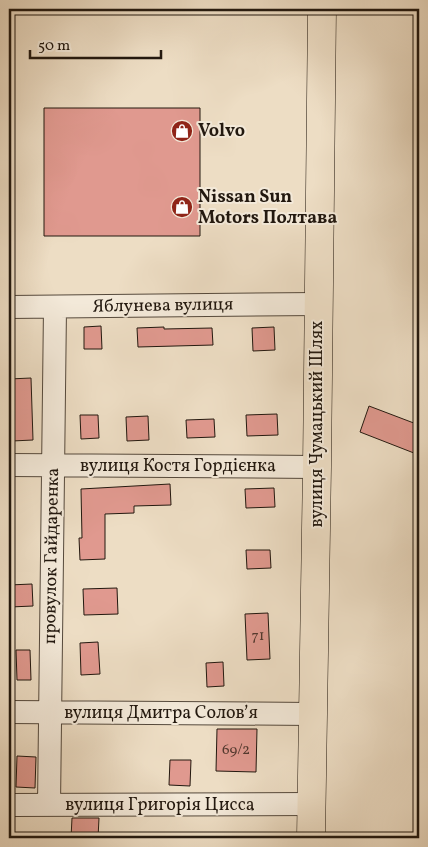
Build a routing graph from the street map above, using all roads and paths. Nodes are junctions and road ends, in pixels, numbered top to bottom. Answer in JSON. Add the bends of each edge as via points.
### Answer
{"nodes":[{"id":1,"x":322,"y":9,"type":"edge"},
{"id":2,"x":318,"y":304,"type":"junction"},
{"id":3,"x":9,"y":307,"type":"edge"},
{"id":4,"x":55,"y":308,"type":"junction"},
{"id":5,"x":9,"y":464,"type":"edge"},
{"id":6,"x":53,"y":465,"type":"junction"},
{"id":7,"x":317,"y":467,"type":"junction"},
{"id":8,"x":9,"y":712,"type":"edge"},
{"id":9,"x":50,"y":712,"type":"junction"},
{"id":10,"x":313,"y":714,"type":"junction"},
{"id":11,"x":311,"y":804,"type":"junction"},
{"id":12,"x":9,"y":805,"type":"edge"},
{"id":13,"x":49,"y":805,"type":"junction"},
{"id":14,"x":311,"y":838,"type":"edge"}],
"edges":[{"from":1,"to":2,"type":"main road","name":"вулиця Чумацький Шлях"},
{"from":2,"to":4,"type":"street","name":"Яблунева вулиця"},
{"from":2,"to":7,"type":"main road","name":"вулиця Чумацький Шлях"},
{"from":3,"to":4,"type":"street","name":"Яблунева вулиця"},
{"from":4,"to":6,"type":"street","name":"провулок Гайдаренка"},
{"from":5,"to":6,"type":"street","name":"вулиця Костя Гордієнка"},
{"from":6,"to":7,"type":"street","name":"вулиця Костя Гордієнка"},
{"from":6,"to":9,"type":"street","name":"провулок Гайдаренка"},
{"from":7,"to":10,"type":"main road","name":"вулиця Чумацький Шлях"},
{"from":8,"to":9,"type":"street","name":"вулиця Дмитра Соловʼя"},
{"from":9,"to":10,"type":"street","name":"вулиця Дмитра Соловʼя"},
{"from":9,"to":13,"type":"street","name":"провулок Гайдаренка"},
{"from":10,"to":11,"type":"main road","name":"вулиця Чумацький Шлях"},
{"from":11,"to":13,"type":"street","name":"вулиця Григорія Цисса"},
{"from":11,"to":14,"type":"main road","name":"вулиця Чумацький Шлях"},
{"from":12,"to":13,"type":"street","name":"вулиця Григорія Цисса"}]}
